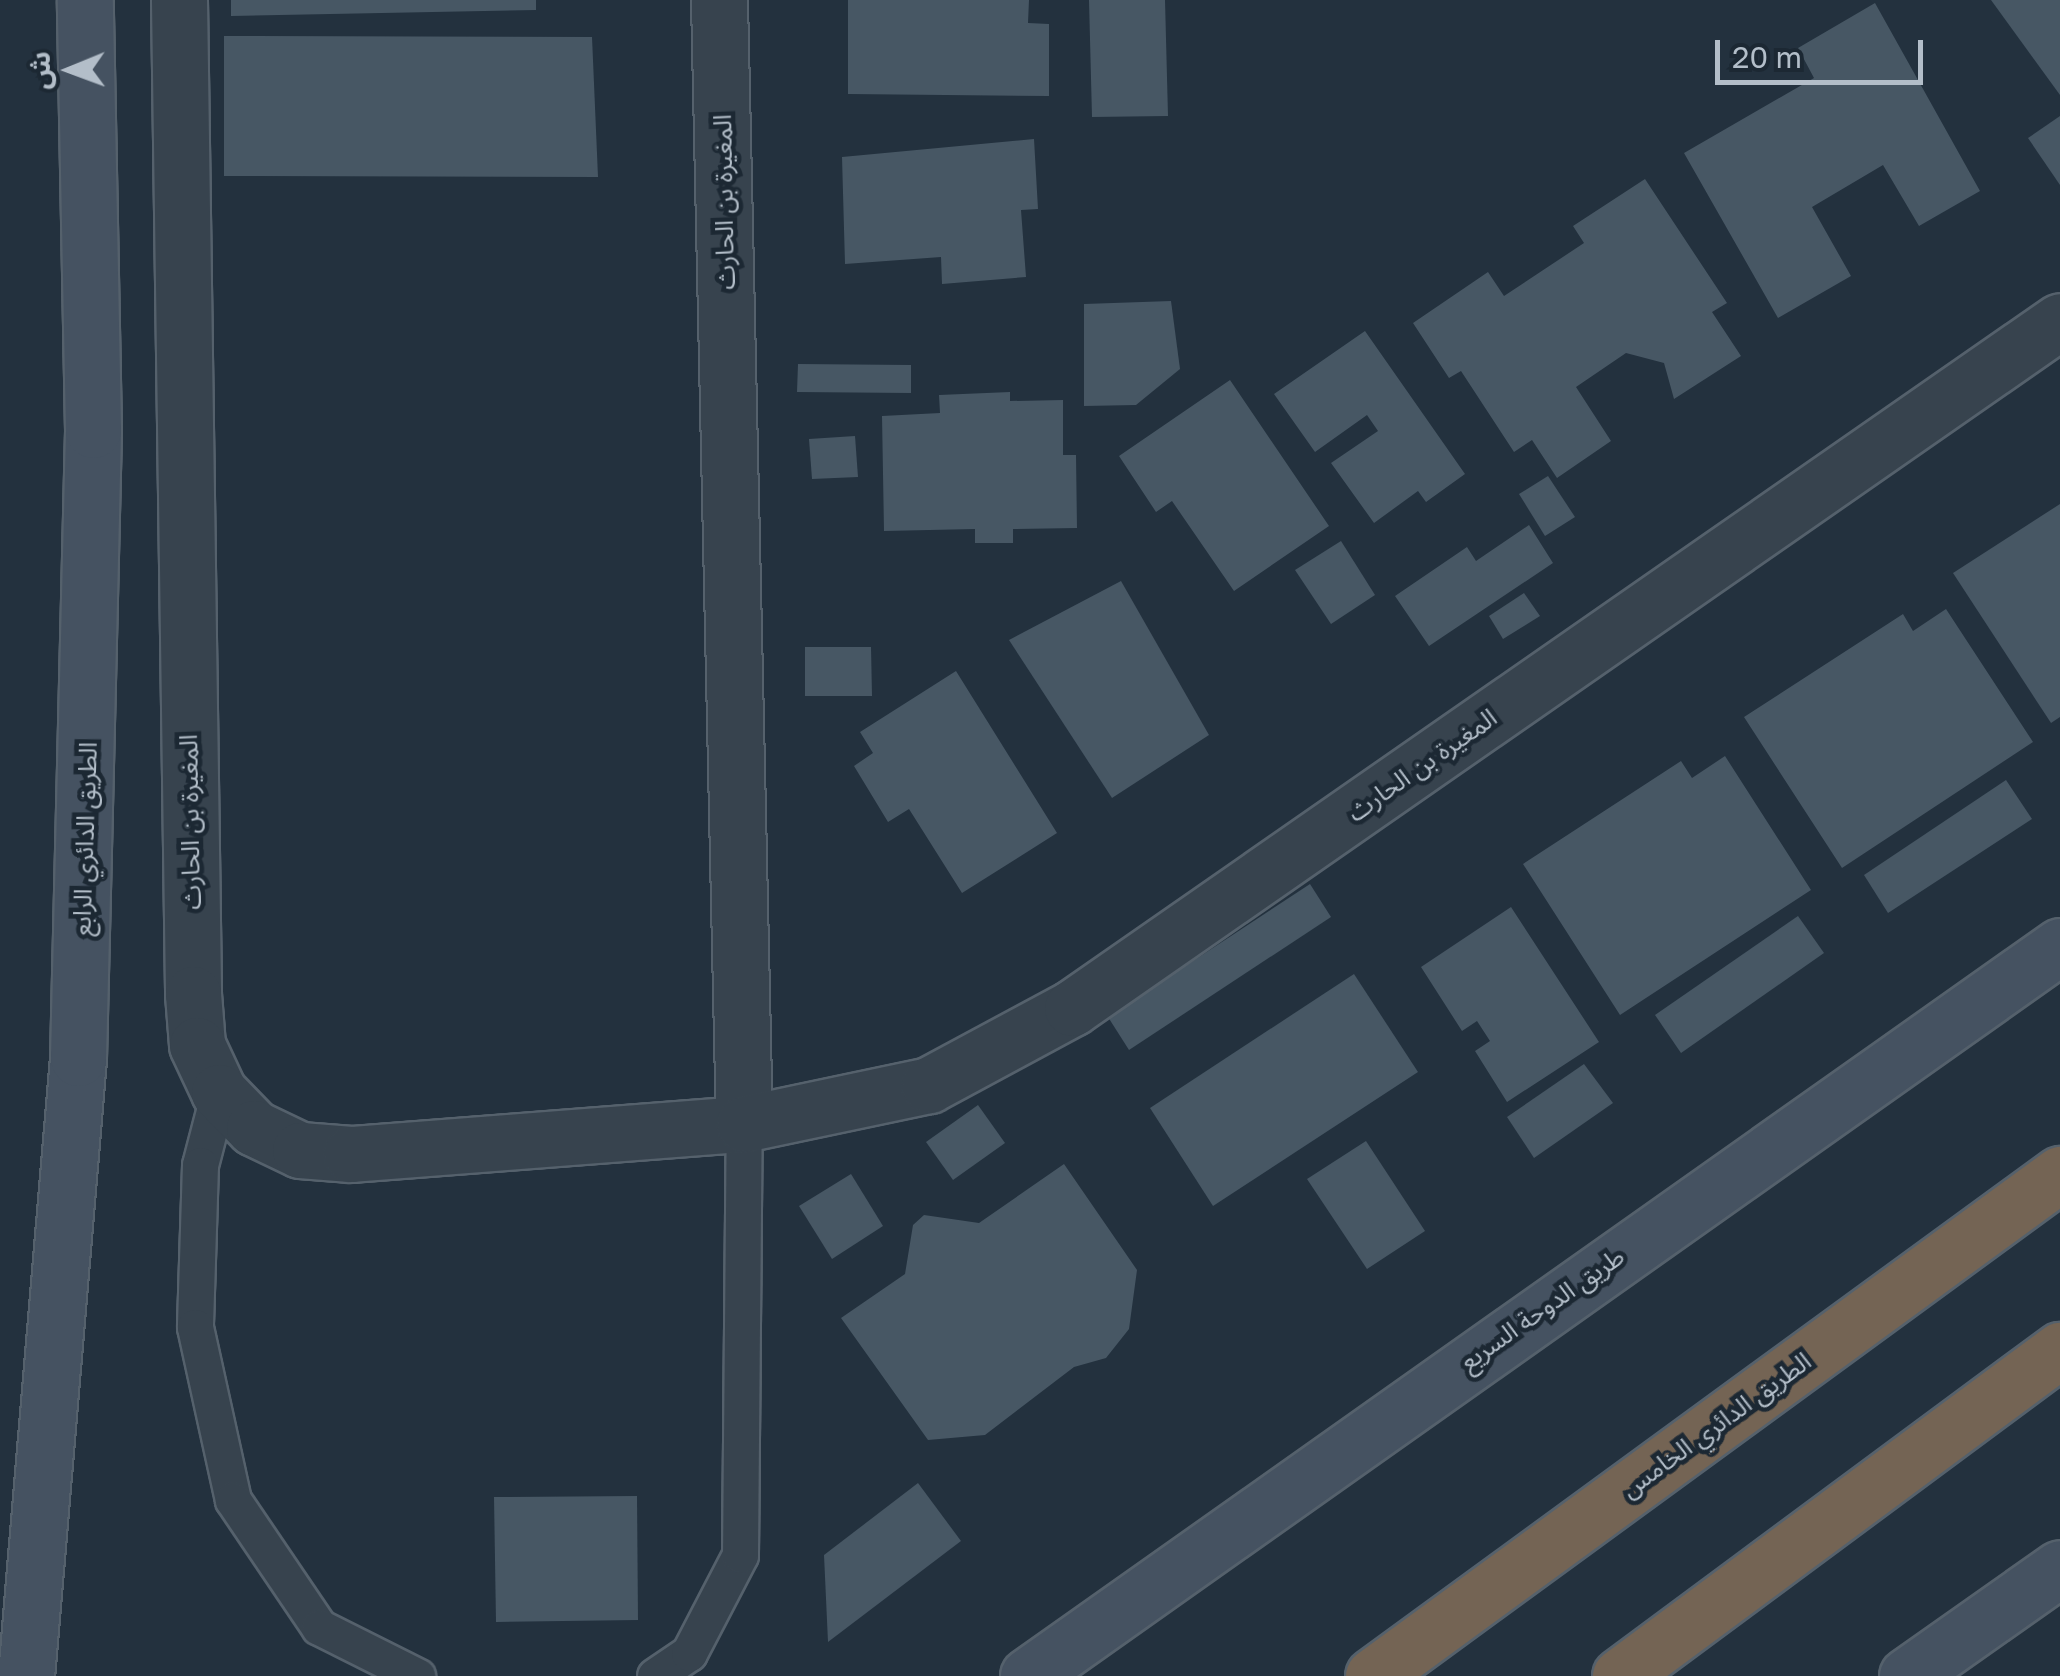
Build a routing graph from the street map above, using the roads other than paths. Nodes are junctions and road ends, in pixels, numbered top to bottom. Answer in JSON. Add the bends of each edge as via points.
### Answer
{"nodes":[{"id":1,"x":86,"y":0,"type":"edge"},
{"id":2,"x":178,"y":0,"type":"edge"},
{"id":3,"x":720,"y":0,"type":"edge"},
{"id":4,"x":2060,"y":322,"type":"edge"},
{"id":5,"x":2060,"y":946,"type":"edge"},
{"id":6,"x":218,"y":1092,"type":"junction"},
{"id":7,"x":744,"y":1124,"type":"junction"},
{"id":8,"x":2060,"y":1174,"type":"edge"},
{"id":9,"x":2060,"y":1350,"type":"edge"},
{"id":10,"x":2060,"y":1568,"type":"edge"},
{"id":11,"x":26,"y":1676,"type":"edge"},
{"id":12,"x":417,"y":1676,"type":"edge"},
{"id":13,"x":654,"y":1676,"type":"edge"},
{"id":14,"x":1028,"y":1676,"type":"edge"},
{"id":15,"x":1372,"y":1676,"type":"edge"},
{"id":16,"x":1620,"y":1676,"type":"edge"},
{"id":17,"x":1907,"y":1676,"type":"edge"}],
"edges":[{"from":1,"to":11,"type":"main road","name":"الطريق الدائري الرابع","via":[[93,430],[78,1058]]},
{"from":2,"to":6,"type":"street","name":"المغيرة بن الحارث","via":[[193,994],[197,1045]]},
{"from":3,"to":7,"type":"street","name":"المغيرة بن الحارث"},
{"from":4,"to":7,"type":"street","name":"المغيرة بن الحارث","via":[[1072,1008],[928,1084]]},
{"from":5,"to":14,"type":"main road","name":"طريق الدوحة السريع"},
{"from":6,"to":7,"type":"street","name":"المغيرة بن الحارث","via":[[254,1128],[284,1142],[350,1154]]},
{"from":6,"to":12,"type":"lane","via":[[200,1165],[195,1327],[232,1500],[319,1627]]},
{"from":7,"to":13,"type":"lane","via":[[740,1555],[689,1653]]},
{"from":8,"to":15,"type":"highway","name":"الطريق الدائري الخامس"},
{"from":9,"to":16,"type":"highway"},
{"from":10,"to":17,"type":"main road"}]}
